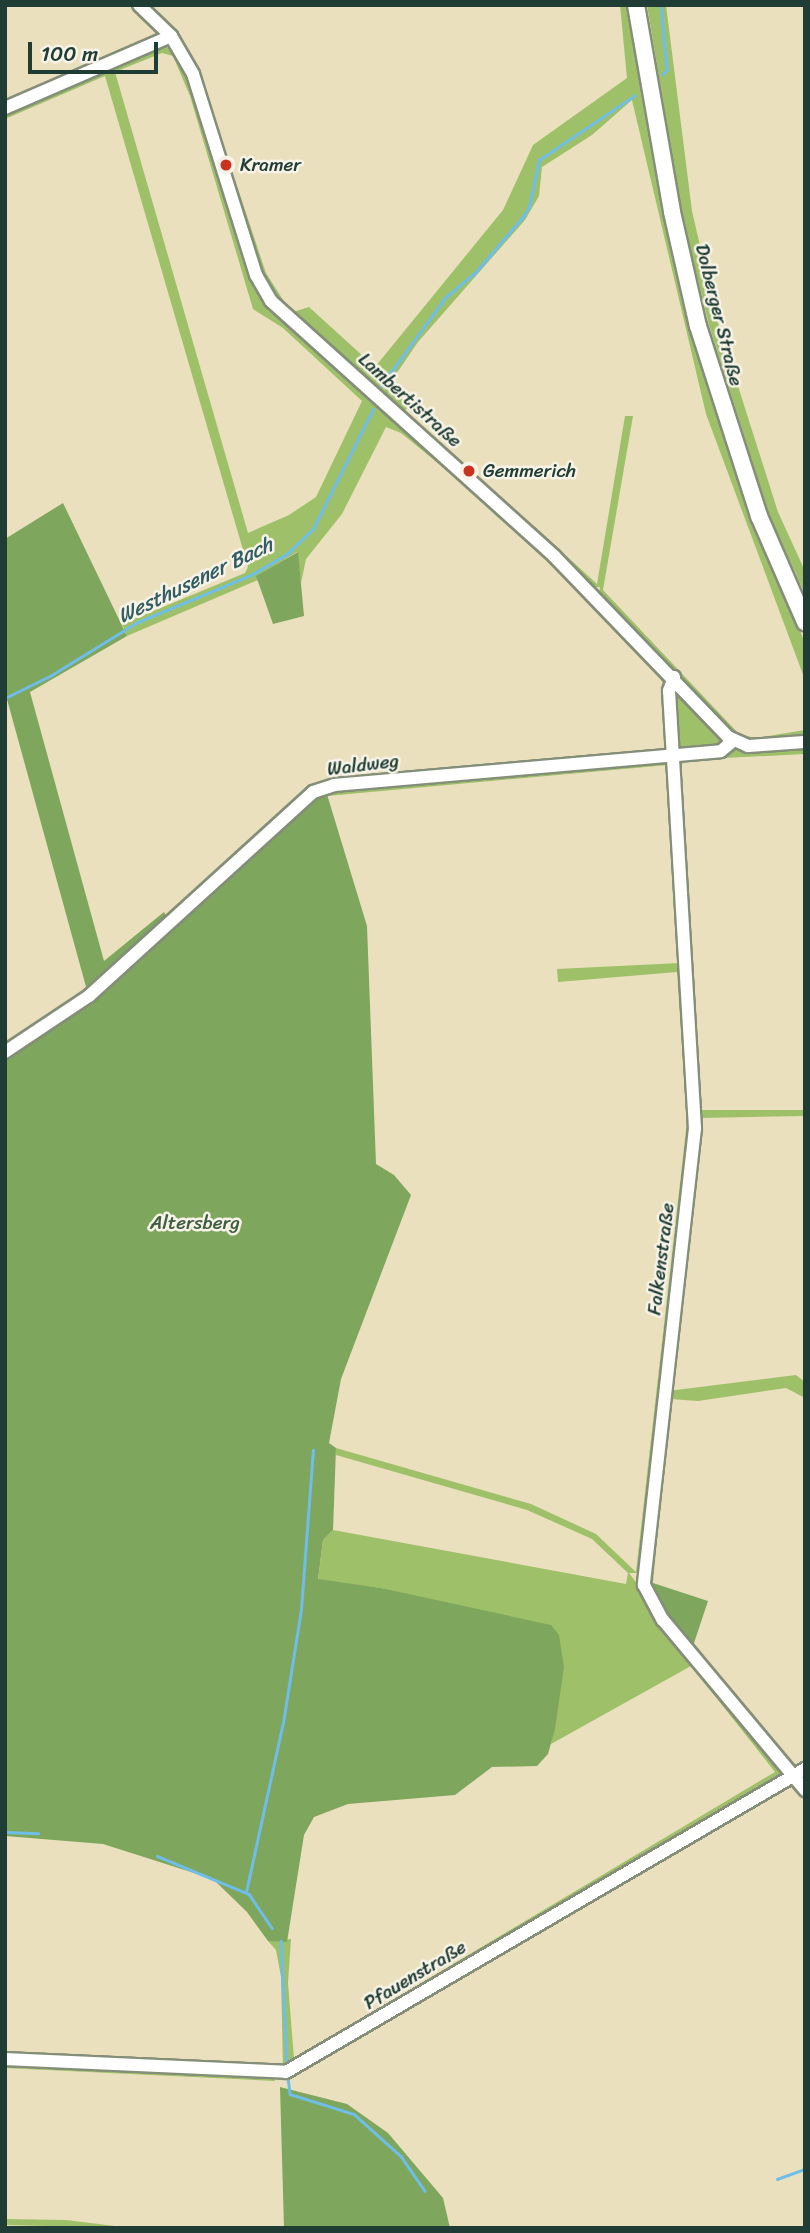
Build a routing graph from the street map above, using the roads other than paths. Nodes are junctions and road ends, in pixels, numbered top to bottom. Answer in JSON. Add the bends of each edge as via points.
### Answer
{"nodes":[{"id":1,"x":139,"y":5,"type":"edge"},
{"id":2,"x":636,"y":5,"type":"edge"},
{"id":3,"x":172,"y":36,"type":"junction"},
{"id":4,"x":5,"y":107,"type":"edge"},
{"id":5,"x":805,"y":622,"type":"edge"},
{"id":6,"x":674,"y":677,"type":"junction"},
{"id":7,"x":733,"y":741,"type":"junction"},
{"id":8,"x":805,"y":742,"type":"edge"},
{"id":9,"x":674,"y":756,"type":"junction"},
{"id":10,"x":5,"y":1052,"type":"edge"},
{"id":11,"x":805,"y":1769,"type":"edge"},
{"id":12,"x":791,"y":1773,"type":"junction"},
{"id":13,"x":805,"y":1790,"type":"edge"},
{"id":14,"x":5,"y":2059,"type":"edge"}],
"edges":[{"from":1,"to":3,"type":"street","name":"Lambertistraße"},
{"from":2,"to":5,"type":"main road","name":"Dolberger Straße","via":[[671,212],[698,326],[759,516]]},
{"from":3,"to":4,"type":"street"},
{"from":3,"to":6,"type":"street","name":"Lambertistraße","via":[[192,75],[256,275],[271,301],[545,547]]},
{"from":6,"to":7,"type":"street","name":"Lambertistraße"},
{"from":6,"to":9,"type":"street","name":"Falkenstraße","via":[[669,691]]},
{"from":7,"to":8,"type":"street","via":[[755,746]]},
{"from":7,"to":9,"type":"street","name":"Waldweg","via":[[721,751]]},
{"from":9,"to":10,"type":"street","name":"Waldweg","via":[[334,785],[313,792],[89,996]]},
{"from":9,"to":12,"type":"street","name":"Falkenstraße","via":[[695,1129],[644,1577],[663,1620]]},
{"from":11,"to":12,"type":"street","name":"Pfauenstraße"},
{"from":12,"to":13,"type":"street","name":"Falkenstraße"},
{"from":12,"to":14,"type":"street","name":"Pfauenstraße","via":[[286,2072]]}]}
